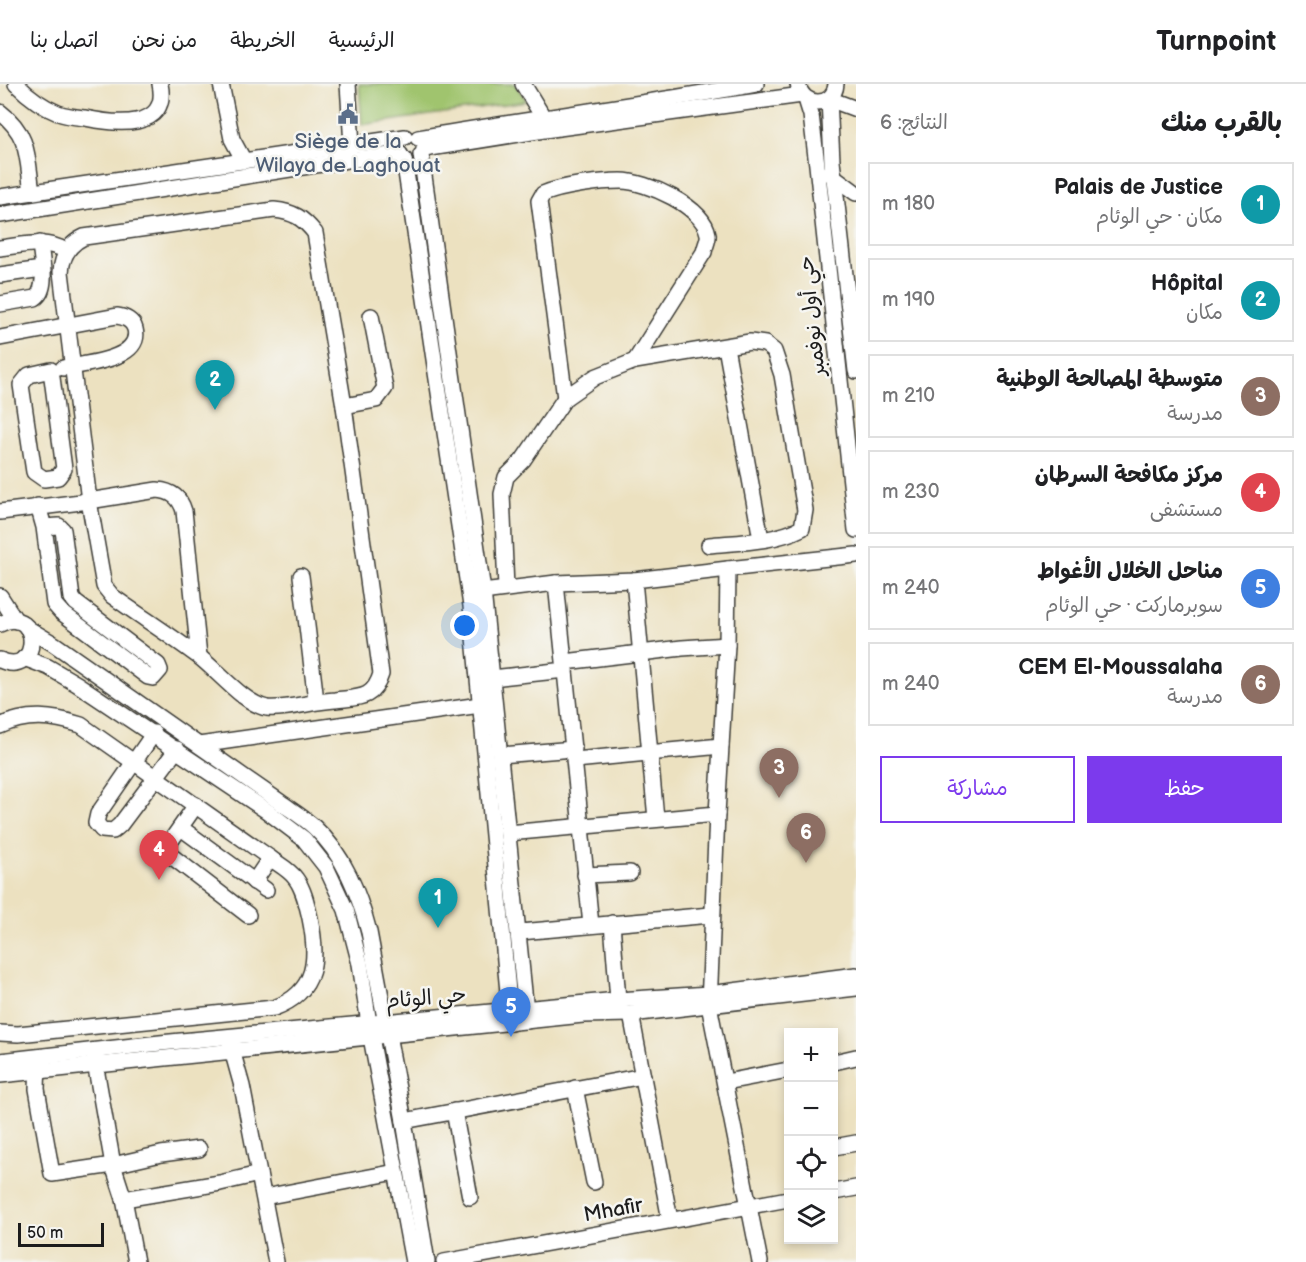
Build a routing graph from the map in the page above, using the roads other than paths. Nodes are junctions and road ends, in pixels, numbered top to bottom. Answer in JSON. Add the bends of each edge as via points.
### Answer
{"nodes":[{"id":1,"x":16,"y":84,"type":"edge"},
{"id":2,"x":160,"y":84,"type":"edge"},
{"id":3,"x":221,"y":84,"type":"edge"},
{"id":4,"x":348,"y":84,"type":"edge"},
{"id":5,"x":523,"y":84,"type":"edge"},
{"id":6,"x":756,"y":84,"type":"edge"},
{"id":7,"x":837,"y":84,"type":"edge"},
{"id":8,"x":802,"y":93,"type":"edge"},
{"id":9,"x":829,"y":99,"type":"junction"},
{"id":10,"x":856,"y":109,"type":"edge"},
{"id":11,"x":0,"y":112,"type":"edge"},
{"id":12,"x":544,"y":124,"type":"junction"},
{"id":13,"x":232,"y":138,"type":"junction"},
{"id":14,"x":831,"y":138,"type":"junction"},
{"id":15,"x":352,"y":145,"type":"junction"},
{"id":16,"x":417,"y":145,"type":"junction"},
{"id":17,"x":402,"y":156,"type":"junction"},
{"id":18,"x":244,"y":161,"type":"junction"},
{"id":19,"x":228,"y":164,"type":"junction"},
{"id":20,"x":817,"y":165,"type":"junction"},
{"id":21,"x":834,"y":177,"type":"junction"},
{"id":22,"x":32,"y":192,"type":"junction"},
{"id":23,"x":856,"y":193,"type":"edge"},
{"id":24,"x":0,"y":197,"type":"edge"},
{"id":25,"x":0,"y":214,"type":"edge"},
{"id":26,"x":40,"y":243,"type":"junction"},
{"id":27,"x":0,"y":248,"type":"edge"},
{"id":28,"x":66,"y":251,"type":"junction"},
{"id":29,"x":42,"y":269,"type":"junction"},
{"id":30,"x":0,"y":275,"type":"edge"},
{"id":31,"x":0,"y":304,"type":"edge"},
{"id":32,"x":371,"y":316,"type":"dead end"},
{"id":33,"x":67,"y":327,"type":"junction"},
{"id":34,"x":0,"y":338,"type":"edge"},
{"id":35,"x":726,"y":347,"type":"junction"},
{"id":36,"x":635,"y":361,"type":"junction"},
{"id":37,"x":72,"y":366,"type":"junction"},
{"id":38,"x":51,"y":370,"type":"junction"},
{"id":39,"x":856,"y":370,"type":"edge"},
{"id":40,"x":565,"y":398,"type":"junction"},
{"id":41,"x":344,"y":406,"type":"junction"},
{"id":42,"x":89,"y":501,"type":"junction"},
{"id":43,"x":38,"y":506,"type":"junction"},
{"id":44,"x":0,"y":512,"type":"edge"},
{"id":45,"x":44,"y":527,"type":"junction"},
{"id":46,"x":856,"y":530,"type":"edge"},
{"id":47,"x":761,"y":540,"type":"junction"},
{"id":48,"x":709,"y":545,"type":"dead end"},
{"id":49,"x":856,"y":555,"type":"edge"},
{"id":50,"x":728,"y":569,"type":"junction"},
{"id":51,"x":301,"y":576,"type":"dead end"},
{"id":52,"x":634,"y":580,"type":"junction"},
{"id":53,"x":556,"y":583,"type":"junction"},
{"id":54,"x":506,"y":588,"type":"junction"},
{"id":55,"x":476,"y":592,"type":"junction"},
{"id":56,"x":0,"y":596,"type":"edge"},
{"id":57,"x":0,"y":624,"type":"edge"},
{"id":58,"x":22,"y":625,"type":"junction"},
{"id":59,"x":727,"y":645,"type":"junction"},
{"id":60,"x":640,"y":652,"type":"junction"},
{"id":61,"x":199,"y":656,"type":"junction"},
{"id":62,"x":24,"y":658,"type":"junction"},
{"id":63,"x":0,"y":660,"type":"edge"},
{"id":64,"x":565,"y":666,"type":"junction"},
{"id":65,"x":492,"y":678,"type":"junction"},
{"id":66,"x":316,"y":701,"type":"junction"},
{"id":67,"x":480,"y":705,"type":"junction"},
{"id":68,"x":0,"y":726,"type":"edge"},
{"id":69,"x":154,"y":734,"type":"junction"},
{"id":70,"x":200,"y":745,"type":"junction"},
{"id":71,"x":721,"y":746,"type":"junction"},
{"id":72,"x":177,"y":749,"type":"junction"},
{"id":73,"x":649,"y":751,"type":"junction"},
{"id":74,"x":574,"y":755,"type":"junction"},
{"id":75,"x":500,"y":756,"type":"junction"},
{"id":76,"x":135,"y":762,"type":"junction"},
{"id":77,"x":155,"y":778,"type":"junction"},
{"id":78,"x":196,"y":805,"type":"junction"},
{"id":79,"x":717,"y":814,"type":"junction"},
{"id":80,"x":656,"y":819,"type":"junction"},
{"id":81,"x":580,"y":826,"type":"junction"},
{"id":82,"x":180,"y":828,"type":"junction"},
{"id":83,"x":508,"y":833,"type":"junction"},
{"id":84,"x":270,"y":858,"type":"junction"},
{"id":85,"x":630,"y":873,"type":"dead end"},
{"id":86,"x":585,"y":875,"type":"junction"},
{"id":87,"x":248,"y":915,"type":"dead end"},
{"id":88,"x":711,"y":915,"type":"junction"},
{"id":89,"x":612,"y":923,"type":"junction"},
{"id":90,"x":591,"y":925,"type":"junction"},
{"id":91,"x":520,"y":932,"type":"junction"},
{"id":92,"x":856,"y":975,"type":"edge"},
{"id":93,"x":856,"y":988,"type":"edge"},
{"id":94,"x":709,"y":999,"type":"junction"},
{"id":95,"x":618,"y":1000,"type":"junction"},
{"id":96,"x":631,"y":1014,"type":"junction"},
{"id":97,"x":527,"y":1016,"type":"junction"},
{"id":98,"x":510,"y":1017,"type":"junction"},
{"id":99,"x":378,"y":1030,"type":"junction"},
{"id":100,"x":0,"y":1033,"type":"edge"},
{"id":101,"x":230,"y":1044,"type":"junction"},
{"id":102,"x":856,"y":1057,"type":"edge"},
{"id":103,"x":94,"y":1058,"type":"junction"},
{"id":104,"x":0,"y":1061,"type":"edge"},
{"id":105,"x":838,"y":1061,"type":"edge"},
{"id":106,"x":38,"y":1064,"type":"junction"},
{"id":107,"x":784,"y":1071,"type":"edge"},
{"id":108,"x":0,"y":1075,"type":"edge"},
{"id":109,"x":643,"y":1076,"type":"junction"},
{"id":110,"x":726,"y":1082,"type":"junction"},
{"id":111,"x":575,"y":1088,"type":"junction"},
{"id":112,"x":454,"y":1111,"type":"junction"},
{"id":113,"x":404,"y":1121,"type":"junction"},
{"id":114,"x":856,"y":1143,"type":"edge"},
{"id":115,"x":838,"y":1146,"type":"edge"},
{"id":116,"x":199,"y":1149,"type":"dead end"},
{"id":117,"x":113,"y":1165,"type":"junction"},
{"id":118,"x":396,"y":1172,"type":"junction"},
{"id":119,"x":259,"y":1174,"type":"junction"},
{"id":120,"x":594,"y":1182,"type":"dead end"},
{"id":121,"x":856,"y":1188,"type":"edge"},
{"id":122,"x":838,"y":1191,"type":"edge"},
{"id":123,"x":264,"y":1197,"type":"junction"},
{"id":124,"x":470,"y":1197,"type":"dead end"},
{"id":125,"x":124,"y":1199,"type":"junction"},
{"id":126,"x":784,"y":1200,"type":"edge"},
{"id":127,"x":749,"y":1205,"type":"junction"},
{"id":128,"x":670,"y":1220,"type":"junction"},
{"id":129,"x":136,"y":1262,"type":"edge"},
{"id":130,"x":276,"y":1262,"type":"edge"},
{"id":131,"x":413,"y":1262,"type":"edge"},
{"id":132,"x":427,"y":1262,"type":"edge"},
{"id":133,"x":444,"y":1262,"type":"edge"},
{"id":134,"x":760,"y":1262,"type":"edge"}],
"edges":[{"from":1,"to":2,"type":"street","via":[[58,113],[109,123],[147,118],[156,111],[162,94]]},
{"from":3,"to":13,"type":"street"},
{"from":4,"to":15,"type":"street"},
{"from":5,"to":12,"type":"street"},
{"from":6,"to":12,"type":"street"},
{"from":7,"to":9,"type":"street"},
{"from":7,"to":10,"type":"street"},
{"from":8,"to":9,"type":"street","via":[[818,103]]},
{"from":8,"to":12,"type":"street"},
{"from":8,"to":20,"type":"street","name":"حي أول نوفمبر","via":[[811,115]]},
{"from":9,"to":10,"type":"street"},
{"from":9,"to":14,"type":"street","name":"حي أول نوفمبر"},
{"from":10,"to":14,"type":"street","via":[[844,117]]},
{"from":11,"to":22,"type":"street","via":[[22,137]]},
{"from":12,"to":16,"type":"street"},
{"from":13,"to":18,"type":"street"},
{"from":13,"to":19,"type":"street"},
{"from":14,"to":21,"type":"street","name":"حي أول نوفمبر"},
{"from":15,"to":16,"type":"street"},
{"from":15,"to":18,"type":"street"},
{"from":16,"to":17,"type":"street","via":[[411,161]]},
{"from":16,"to":17,"type":"street","via":[[399,144]]},
{"from":16,"to":55,"type":"street"},
{"from":17,"to":25,"type":"street","via":[[347,160]]},
{"from":17,"to":55,"type":"street"},
{"from":18,"to":19,"type":"street"},
{"from":19,"to":22,"type":"street"},
{"from":20,"to":21,"type":"street"},
{"from":20,"to":46,"type":"street","name":"حي أول نوفمبر"},
{"from":21,"to":23,"type":"street"},
{"from":21,"to":39,"type":"street","name":"حي أول نوفمبر"},
{"from":22,"to":24,"type":"street"},
{"from":26,"to":27,"type":"street"},
{"from":26,"to":28,"type":"street"},
{"from":26,"to":29,"type":"street"},
{"from":28,"to":33,"type":"street","via":[[61,272]]},
{"from":28,"to":41,"type":"street","via":[[78,240],[92,235],[274,210],[304,219],[315,233]]},
{"from":29,"to":30,"type":"street"},
{"from":29,"to":31,"type":"street","via":[[40,295]]},
{"from":32,"to":41,"type":"street","via":[[385,388],[376,400]]},
{"from":33,"to":34,"type":"street"},
{"from":33,"to":37,"type":"street"},
{"from":33,"to":37,"type":"street","via":[[117,316],[129,320],[136,330],[134,342],[121,355]]},
{"from":35,"to":36,"type":"street"},
{"from":35,"to":47,"type":"street"},
{"from":35,"to":47,"type":"street","via":[[750,342],[765,344],[774,351],[782,375],[806,510],[802,528]]},
{"from":36,"to":40,"type":"street","via":[[596,377]]},
{"from":36,"to":40,"type":"street","via":[[704,252],[708,235],[704,225],[686,205],[652,186],[621,181],[543,194],[539,201]]},
{"from":37,"to":38,"type":"street"},
{"from":37,"to":42,"type":"street"},
{"from":38,"to":38,"type":"street","via":[[64,468],[58,477],[44,479],[34,472],[21,385],[28,375]]},
{"from":40,"to":54,"type":"street","via":[[507,477],[502,494]]},
{"from":41,"to":66,"type":"street","via":[[381,674],[371,693]]},
{"from":42,"to":43,"type":"street"},
{"from":42,"to":61,"type":"street","via":[[104,586],[112,596]]},
{"from":42,"to":61,"type":"street","via":[[157,490],[174,495],[182,503]]},
{"from":43,"to":44,"type":"street"},
{"from":43,"to":45,"type":"street"},
{"from":45,"to":45,"type":"street","via":[[54,604],[148,677],[156,676],[158,664],[72,598],[63,530],[59,526]]},
{"from":47,"to":48,"type":"street"},
{"from":49,"to":50,"type":"street"},
{"from":50,"to":52,"type":"street"},
{"from":50,"to":59,"type":"street"},
{"from":51,"to":66,"type":"street"},
{"from":52,"to":53,"type":"street"},
{"from":52,"to":60,"type":"street"},
{"from":53,"to":54,"type":"street"},
{"from":53,"to":64,"type":"street"},
{"from":54,"to":55,"type":"street"},
{"from":55,"to":65,"type":"street"},
{"from":55,"to":67,"type":"street"},
{"from":56,"to":58,"type":"street"},
{"from":57,"to":58,"type":"street","via":[[10,621]]},
{"from":58,"to":62,"type":"street","via":[[31,634],[31,647]]},
{"from":58,"to":70,"type":"street"},
{"from":59,"to":60,"type":"street"},
{"from":59,"to":71,"type":"street"},
{"from":60,"to":64,"type":"street"},
{"from":60,"to":73,"type":"street"},
{"from":61,"to":66,"type":"street","via":[[253,704],[277,708]]},
{"from":62,"to":63,"type":"street","via":[[12,663]]},
{"from":62,"to":69,"type":"street","via":[[58,672]]},
{"from":64,"to":65,"type":"street"},
{"from":64,"to":74,"type":"street"},
{"from":65,"to":75,"type":"street"},
{"from":67,"to":70,"type":"street"},
{"from":67,"to":98,"type":"street"},
{"from":68,"to":76,"type":"street","via":[[26,717],[71,722]]},
{"from":69,"to":72,"type":"street"},
{"from":69,"to":76,"type":"street"},
{"from":70,"to":99,"type":"street","via":[[315,827],[335,851],[362,904],[369,932]]},
{"from":71,"to":73,"type":"street"},
{"from":71,"to":79,"type":"street"},
{"from":72,"to":77,"type":"street"},
{"from":72,"to":99,"type":"street","via":[[304,839],[322,860],[336,884],[352,930]]},
{"from":73,"to":74,"type":"street"},
{"from":73,"to":80,"type":"street"},
{"from":74,"to":75,"type":"street"},
{"from":74,"to":81,"type":"street"},
{"from":75,"to":83,"type":"street"},
{"from":76,"to":77,"type":"street"},
{"from":76,"to":77,"type":"street","via":[[98,814],[96,823],[102,830],[113,831],[120,825]]},
{"from":77,"to":78,"type":"street"},
{"from":78,"to":82,"type":"street"},
{"from":78,"to":84,"type":"street"},
{"from":79,"to":80,"type":"street"},
{"from":79,"to":88,"type":"street"},
{"from":80,"to":81,"type":"street"},
{"from":81,"to":83,"type":"street"},
{"from":81,"to":86,"type":"street"},
{"from":82,"to":84,"type":"street","via":[[260,886]]},
{"from":82,"to":87,"type":"street","via":[[170,842],[170,855]]},
{"from":83,"to":91,"type":"street"},
{"from":84,"to":100,"type":"street","via":[[292,875],[302,890],[315,954],[307,983],[288,1002],[266,1010]]},
{"from":85,"to":86,"type":"street"},
{"from":86,"to":90,"type":"street"},
{"from":88,"to":89,"type":"street"},
{"from":88,"to":94,"type":"street"},
{"from":89,"to":90,"type":"street"},
{"from":89,"to":95,"type":"street"},
{"from":90,"to":91,"type":"street"},
{"from":91,"to":97,"type":"street"},
{"from":92,"to":94,"type":"street","name":"حي الوئام"},
{"from":93,"to":94,"type":"street","name":"حي الوئام"},
{"from":94,"to":95,"type":"street","name":"حي الوئام"},
{"from":94,"to":96,"type":"street","name":"حي الوئام"},
{"from":94,"to":110,"type":"street"},
{"from":95,"to":97,"type":"street","name":"حي الوئام"},
{"from":96,"to":97,"type":"street","name":"حي الوئام"},
{"from":96,"to":109,"type":"street"},
{"from":97,"to":98,"type":"street","name":"حي الوئام"},
{"from":98,"to":99,"type":"street","name":"حي الوئام"},
{"from":99,"to":101,"type":"street","name":"حي الوئام"},
{"from":99,"to":113,"type":"street"},
{"from":99,"to":118,"type":"street"},
{"from":101,"to":103,"type":"street","name":"حي الوئام"},
{"from":101,"to":119,"type":"street"},
{"from":102,"to":105,"type":"street"},
{"from":103,"to":106,"type":"street","name":"حي الوئام"},
{"from":103,"to":117,"type":"street"},
{"from":104,"to":106,"type":"street","name":"حي الوئام"},
{"from":106,"to":108,"type":"street","name":"حي الوئام"},
{"from":106,"to":117,"type":"street","via":[[37,1089],[52,1174]]},
{"from":107,"to":110,"type":"street"},
{"from":109,"to":111,"type":"street"},
{"from":109,"to":128,"type":"street"},
{"from":110,"to":127,"type":"street"},
{"from":111,"to":112,"type":"street"},
{"from":111,"to":120,"type":"street"},
{"from":112,"to":113,"type":"street"},
{"from":112,"to":124,"type":"street"},
{"from":113,"to":132,"type":"street"},
{"from":114,"to":115,"type":"street"},
{"from":116,"to":117,"type":"street"},
{"from":117,"to":125,"type":"street"},
{"from":118,"to":123,"type":"street"},
{"from":118,"to":131,"type":"street"},
{"from":119,"to":123,"type":"street"},
{"from":119,"to":125,"type":"street"},
{"from":121,"to":122,"type":"street"},
{"from":123,"to":130,"type":"street"},
{"from":125,"to":129,"type":"street"},
{"from":126,"to":127,"type":"street","name":"Mhafir"},
{"from":127,"to":128,"type":"street","name":"Mhafir"},
{"from":127,"to":134,"type":"street"},
{"from":128,"to":133,"type":"street","name":"Mhafir"}]}
